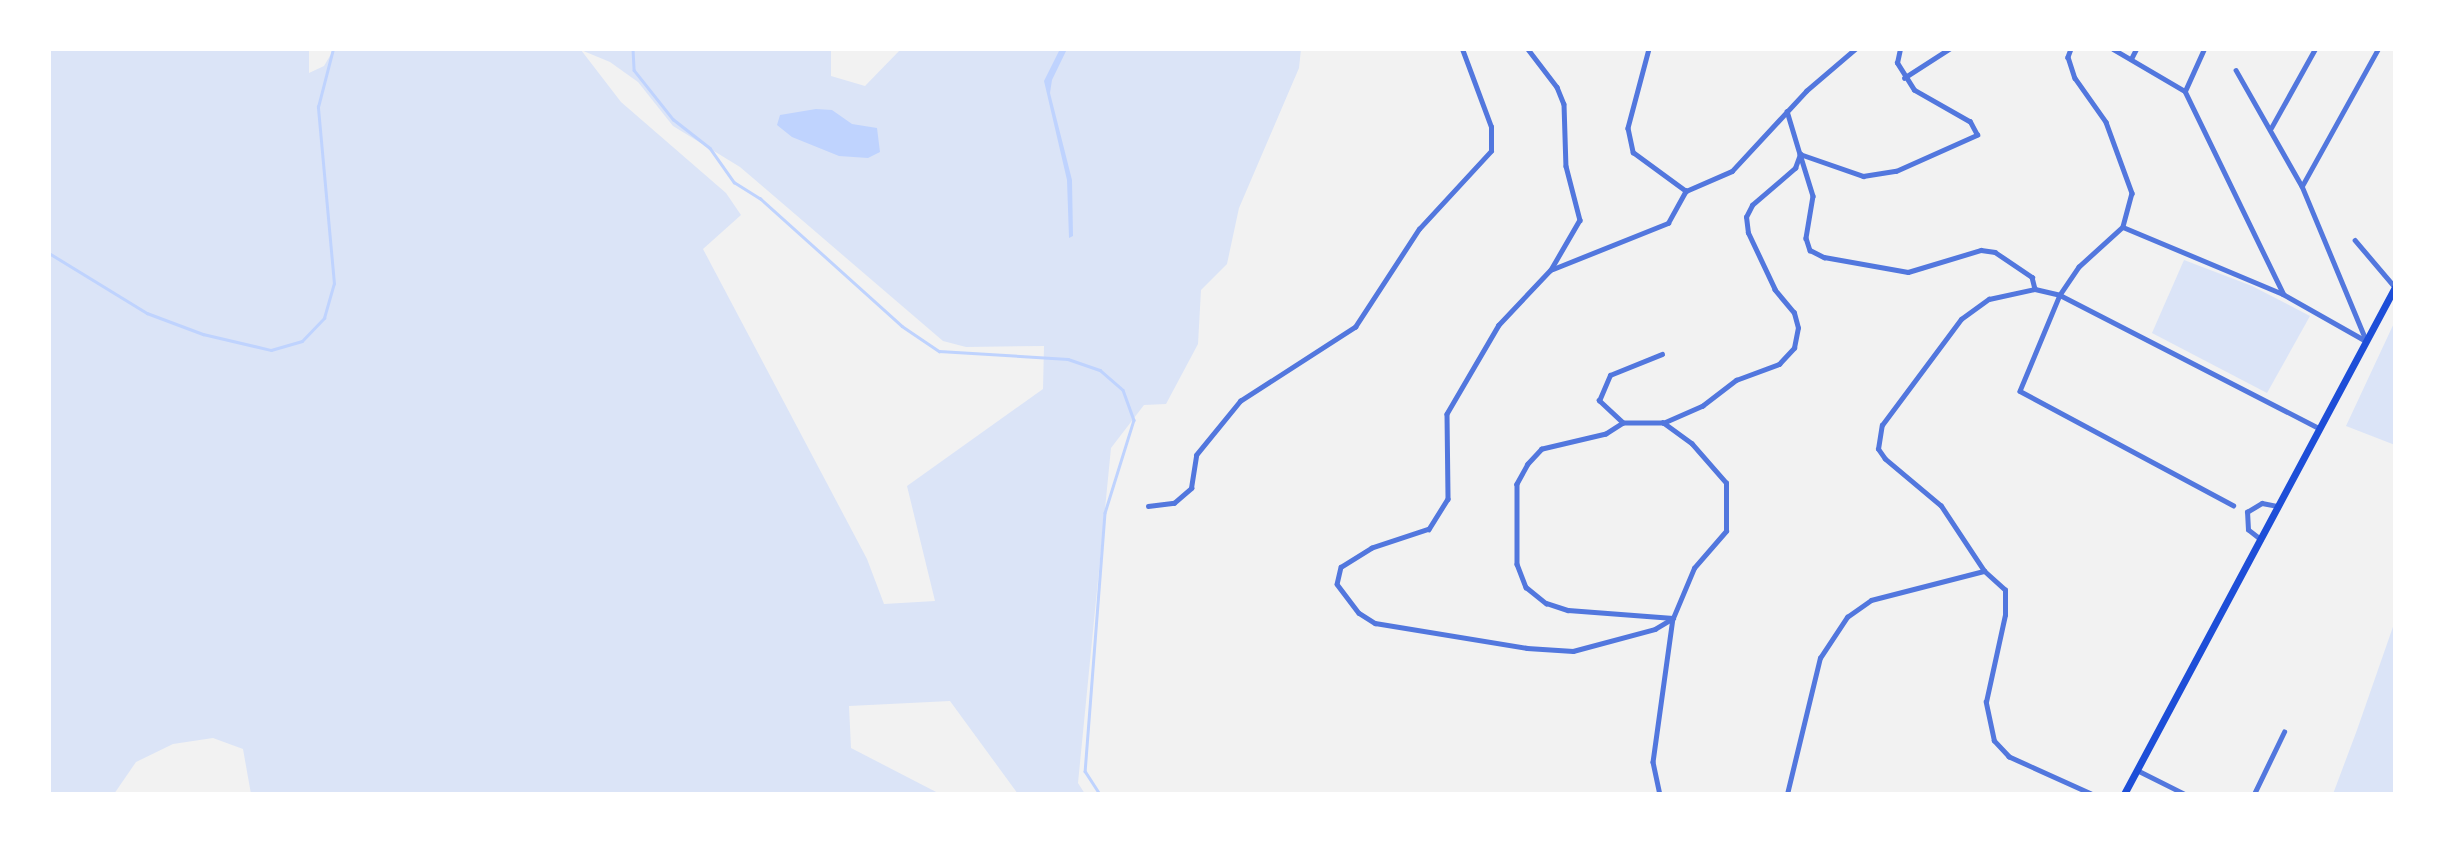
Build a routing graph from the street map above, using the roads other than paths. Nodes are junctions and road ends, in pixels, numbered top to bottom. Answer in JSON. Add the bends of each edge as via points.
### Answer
{"nodes":[{"id":1,"x":1462,"y":49,"type":"edge"},
{"id":2,"x":1528,"y":49,"type":"edge"},
{"id":3,"x":1649,"y":49,"type":"edge"},
{"id":4,"x":1855,"y":49,"type":"edge"},
{"id":5,"x":1900,"y":49,"type":"edge"},
{"id":6,"x":1949,"y":49,"type":"edge"},
{"id":7,"x":2071,"y":49,"type":"edge"},
{"id":8,"x":2113,"y":49,"type":"edge"},
{"id":9,"x":2136,"y":49,"type":"edge"},
{"id":10,"x":2204,"y":49,"type":"edge"},
{"id":11,"x":2315,"y":49,"type":"edge"},
{"id":12,"x":2378,"y":49,"type":"edge"},
{"id":13,"x":2131,"y":59,"type":"junction"},
{"id":14,"x":2236,"y":70,"type":"dead end"},
{"id":15,"x":1904,"y":78,"type":"junction"},
{"id":16,"x":2185,"y":91,"type":"junction"},
{"id":17,"x":1787,"y":111,"type":"junction"},
{"id":18,"x":2270,"y":129,"type":"junction"},
{"id":19,"x":1800,"y":154,"type":"junction"},
{"id":20,"x":2302,"y":186,"type":"junction"},
{"id":21,"x":1686,"y":191,"type":"junction"},
{"id":22,"x":2123,"y":227,"type":"junction"},
{"id":23,"x":2355,"y":240,"type":"dead end"},
{"id":24,"x":1551,"y":270,"type":"junction"},
{"id":25,"x":2395,"y":287,"type":"edge"},
{"id":26,"x":2035,"y":289,"type":"junction"},
{"id":27,"x":2283,"y":294,"type":"junction"},
{"id":28,"x":2060,"y":295,"type":"junction"},
{"id":29,"x":2366,"y":341,"type":"junction"},
{"id":30,"x":1662,"y":354,"type":"dead end"},
{"id":31,"x":1623,"y":423,"type":"junction"},
{"id":32,"x":1663,"y":423,"type":"junction"},
{"id":33,"x":2320,"y":428,"type":"junction"},
{"id":34,"x":2233,"y":505,"type":"dead end"},
{"id":35,"x":1147,"y":506,"type":"dead end"},
{"id":36,"x":2278,"y":506,"type":"junction"},
{"id":37,"x":2261,"y":540,"type":"junction"},
{"id":38,"x":1984,"y":571,"type":"junction"},
{"id":39,"x":1673,"y":618,"type":"junction"},
{"id":40,"x":2284,"y":732,"type":"dead end"},
{"id":41,"x":2136,"y":770,"type":"junction"},
{"id":42,"x":1660,"y":794,"type":"edge"},
{"id":43,"x":1787,"y":794,"type":"edge"},
{"id":44,"x":2091,"y":794,"type":"edge"},
{"id":45,"x":2124,"y":794,"type":"edge"},
{"id":46,"x":2185,"y":794,"type":"edge"},
{"id":47,"x":2254,"y":794,"type":"edge"}],
"edges":[{"from":1,"to":35,"type":"street","via":[[1491,127],[1491,151],[1419,229],[1355,327],[1240,401],[1196,455],[1191,488],[1174,503]]},
{"from":2,"to":24,"type":"street","via":[[1558,87],[1564,104],[1566,166],[1580,220]]},
{"from":3,"to":21,"type":"street","via":[[1628,128],[1633,152]]},
{"from":4,"to":17,"type":"street"},
{"from":5,"to":15,"type":"street","via":[[1897,63]]},
{"from":6,"to":15,"type":"street"},
{"from":7,"to":22,"type":"street","via":[[2068,57],[2076,78],[2106,122],[2132,193]]},
{"from":8,"to":13,"type":"street"},
{"from":9,"to":13,"type":"street"},
{"from":10,"to":16,"type":"street"},
{"from":11,"to":18,"type":"street"},
{"from":12,"to":20,"type":"street"},
{"from":13,"to":16,"type":"street"},
{"from":14,"to":18,"type":"street"},
{"from":15,"to":19,"type":"street","via":[[1914,90],[1970,121],[1977,135],[1896,171],[1863,176]]},
{"from":16,"to":27,"type":"street"},
{"from":17,"to":19,"type":"street"},
{"from":17,"to":21,"type":"street","via":[[1732,171]]},
{"from":18,"to":20,"type":"street"},
{"from":19,"to":26,"type":"street","via":[[1813,196],[1806,237],[1810,250],[1824,257],[1908,272],[1981,250],[1995,252],[2032,277]]},
{"from":19,"to":32,"type":"street","via":[[1795,168],[1752,205],[1746,217],[1748,233],[1775,290],[1794,313],[1798,328],[1794,348],[1779,364],[1736,380],[1702,406]]},
{"from":20,"to":29,"type":"street"},
{"from":21,"to":24,"type":"street","via":[[1668,223]]},
{"from":22,"to":27,"type":"street"},
{"from":22,"to":28,"type":"street","via":[[2079,267]]},
{"from":23,"to":25,"type":"street"},
{"from":24,"to":39,"type":"street","via":[[1499,325],[1447,414],[1448,499],[1429,529],[1372,548],[1341,567],[1338,584],[1359,613],[1376,623],[1527,648],[1573,651],[1655,629]]},
{"from":25,"to":29,"type":"main road"},
{"from":26,"to":28,"type":"street"},
{"from":26,"to":38,"type":"street","via":[[1989,299],[1961,319],[1879,435],[1878,449],[1885,459],[1941,506]]},
{"from":27,"to":29,"type":"street"},
{"from":28,"to":33,"type":"street"},
{"from":28,"to":34,"type":"street","via":[[2020,391]]},
{"from":29,"to":33,"type":"main road"},
{"from":30,"to":31,"type":"street","via":[[1610,375],[1602,387],[1599,401]]},
{"from":31,"to":32,"type":"street"},
{"from":31,"to":39,"type":"street","via":[[1606,434],[1542,449],[1528,464],[1517,484],[1517,564],[1526,587],[1546,603],[1569,610]]},
{"from":32,"to":39,"type":"street","via":[[1692,444],[1726,483],[1726,531],[1694,568]]},
{"from":33,"to":36,"type":"main road"},
{"from":36,"to":37,"type":"main road"},
{"from":36,"to":37,"type":"street","via":[[2262,503],[2244,511],[2248,530]]},
{"from":37,"to":41,"type":"main road"},
{"from":38,"to":43,"type":"street","via":[[1871,600],[1847,617],[1820,658]]},
{"from":38,"to":44,"type":"street","via":[[1999,581],[2007,601],[1986,702],[1994,741],[2009,757]]},
{"from":39,"to":42,"type":"street","via":[[1653,762]]},
{"from":40,"to":47,"type":"street"},
{"from":41,"to":45,"type":"main road"},
{"from":41,"to":46,"type":"street"}]}
